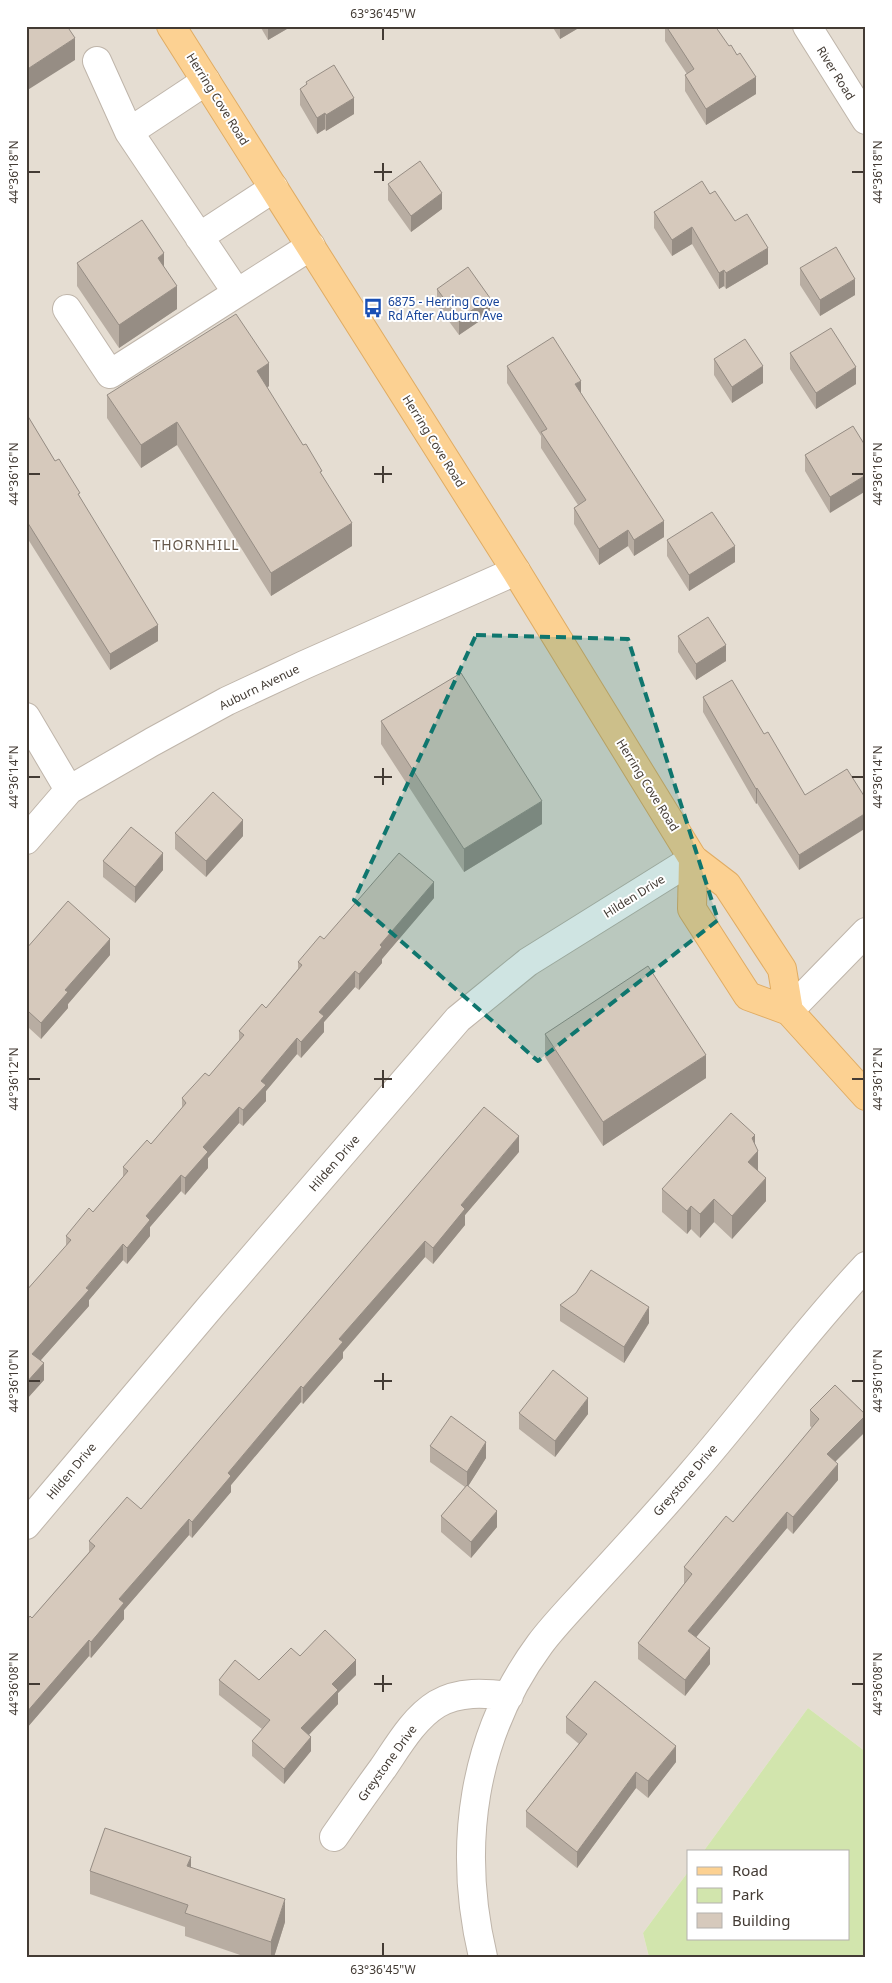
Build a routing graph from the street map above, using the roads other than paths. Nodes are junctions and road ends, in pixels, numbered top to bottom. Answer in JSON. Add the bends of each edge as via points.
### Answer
{"nodes":[{"id":1,"x":171,"y":26,"type":"edge"},
{"id":2,"x":807,"y":26,"type":"edge"},
{"id":3,"x":97,"y":61,"type":"dead end"},
{"id":4,"x":206,"y":81,"type":"junction"},
{"id":5,"x":857,"y":85,"type":"edge"},
{"id":6,"x":866,"y":120,"type":"edge"},
{"id":7,"x":129,"y":132,"type":"junction"},
{"id":8,"x":274,"y":188,"type":"junction"},
{"id":9,"x":200,"y":237,"type":"junction"},
{"id":10,"x":311,"y":246,"type":"junction"},
{"id":11,"x":237,"y":293,"type":"junction"},
{"id":12,"x":67,"y":309,"type":"dead end"},
{"id":13,"x":516,"y":571,"type":"junction"},
{"id":14,"x":26,"y":717,"type":"edge"},
{"id":15,"x":69,"y":790,"type":"junction"},
{"id":16,"x":26,"y":840,"type":"edge"},
{"id":17,"x":693,"y":859,"type":"junction"},
{"id":18,"x":866,"y":932,"type":"edge"},
{"id":19,"x":788,"y":1011,"type":"junction"},
{"id":20,"x":866,"y":1096,"type":"edge"},
{"id":21,"x":866,"y":1266,"type":"edge"},
{"id":22,"x":26,"y":1525,"type":"edge"},
{"id":23,"x":509,"y":1696,"type":"junction"},
{"id":24,"x":334,"y":1837,"type":"dead end"},
{"id":25,"x":483,"y":1957,"type":"edge"}],
"edges":[{"from":1,"to":4,"type":"main road","name":"Herring Cove Road"},
{"from":2,"to":5,"type":"street","name":"River Road"},
{"from":3,"to":7,"type":"street"},
{"from":4,"to":7,"type":"street"},
{"from":4,"to":8,"type":"main road","name":"Herring Cove Road"},
{"from":5,"to":6,"type":"street","name":"River Road"},
{"from":7,"to":9,"type":"street"},
{"from":8,"to":9,"type":"street"},
{"from":8,"to":10,"type":"main road","name":"Herring Cove Road"},
{"from":9,"to":11,"type":"street"},
{"from":10,"to":11,"type":"street"},
{"from":10,"to":13,"type":"main road","name":"Herring Cove Road"},
{"from":11,"to":12,"type":"street","via":[[110,374]]},
{"from":13,"to":15,"type":"street","name":"Auburn Avenue","via":[[227,702]]},
{"from":13,"to":17,"type":"main road","name":"Herring Cove Road"},
{"from":14,"to":15,"type":"street"},
{"from":15,"to":16,"type":"street","name":"Auburn Avenue"},
{"from":17,"to":19,"type":"main road","name":"Herring Cove Road","via":[[727,885],[782,969]]},
{"from":17,"to":19,"type":"main road","via":[[692,909],[748,996]]},
{"from":17,"to":22,"type":"street","name":"Hilden Drive","via":[[528,962],[458,1019]]},
{"from":18,"to":19,"type":"street"},
{"from":19,"to":20,"type":"main road"},
{"from":21,"to":23,"type":"street","name":"Greystone Drive","via":[[828,1307],[693,1473],[550,1630]]},
{"from":23,"to":24,"type":"street","name":"Greystone Drive","via":[[456,1696],[430,1710],[408,1733]]},
{"from":23,"to":25,"type":"street","name":"Greystone Drive","via":[[495,1726],[482,1768],[472,1824],[472,1901]]}]}
